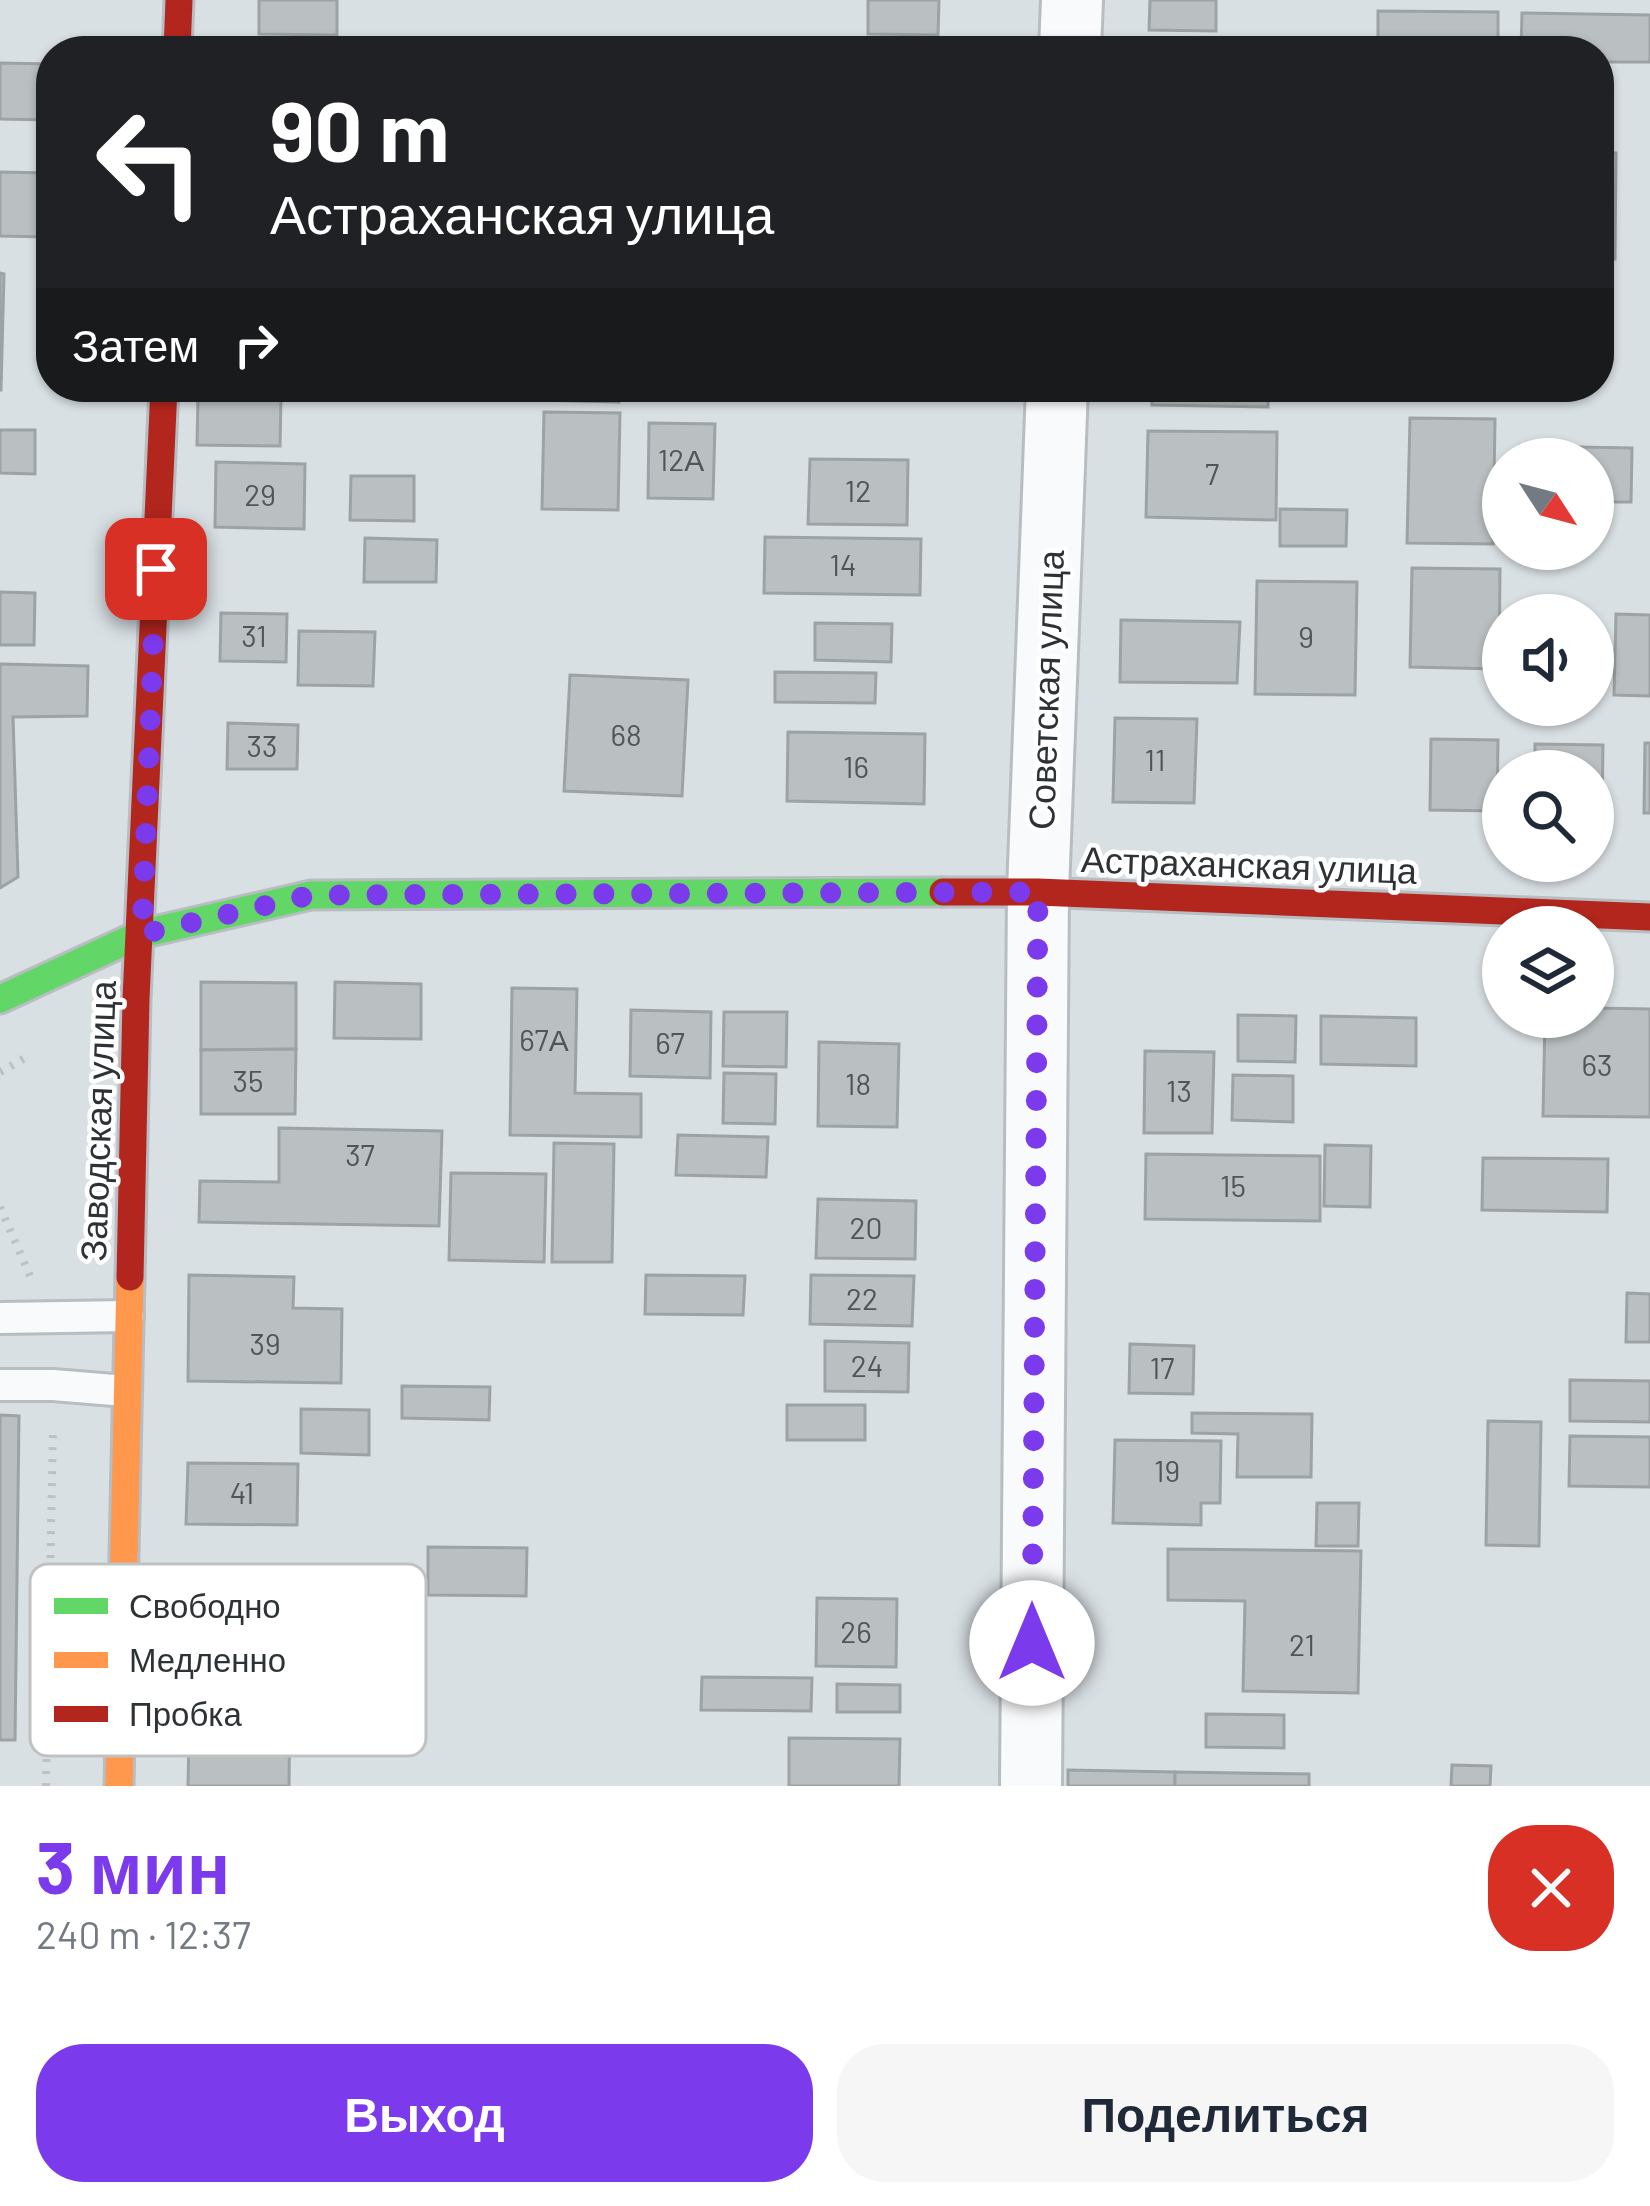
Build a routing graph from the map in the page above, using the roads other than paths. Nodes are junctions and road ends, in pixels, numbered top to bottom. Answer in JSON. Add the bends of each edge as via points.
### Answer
{"nodes":[{"id":1,"x":179,"y":0,"type":"edge"},
{"id":2,"x":1072,"y":0,"type":"edge"},
{"id":3,"x":178,"y":36,"type":"edge"},
{"id":4,"x":1071,"y":36,"type":"edge"},
{"id":5,"x":163,"y":402,"type":"edge"},
{"id":6,"x":1056,"y":402,"type":"edge"},
{"id":7,"x":1038,"y":892,"type":"junction"},
{"id":8,"x":1650,"y":917,"type":"edge"},
{"id":9,"x":142,"y":934,"type":"junction"},
{"id":10,"x":0,"y":1000,"type":"edge"},
{"id":11,"x":128,"y":1316,"type":"junction"},
{"id":12,"x":0,"y":1318,"type":"edge"},
{"id":13,"x":0,"y":1385,"type":"edge"},
{"id":14,"x":126,"y":1391,"type":"junction"},
{"id":15,"x":123,"y":1564,"type":"edge"},
{"id":16,"x":120,"y":1756,"type":"edge"},
{"id":17,"x":119,"y":1786,"type":"edge"},
{"id":18,"x":1031,"y":1786,"type":"edge"}],
"edges":[{"from":1,"to":3,"type":"street"},
{"from":2,"to":4,"type":"street"},
{"from":5,"to":9,"type":"street","name":"Заводская улица"},
{"from":6,"to":7,"type":"street","name":"Советская улица"},
{"from":7,"to":8,"type":"street","name":"Астраханская улица"},
{"from":7,"to":9,"type":"street","name":"Астраханская улица","via":[[311,895]]},
{"from":7,"to":18,"type":"street","name":"Советская улица"},
{"from":9,"to":10,"type":"street","name":"Астраханская улица"},
{"from":9,"to":11,"type":"street","name":"Заводская улица"},
{"from":11,"to":12,"type":"lane"},
{"from":11,"to":14,"type":"street","name":"Заводская улица"},
{"from":13,"to":14,"type":"lane"},
{"from":14,"to":15,"type":"street","name":"Заводская улица"},
{"from":16,"to":17,"type":"street","name":"Заводская улица"}]}
